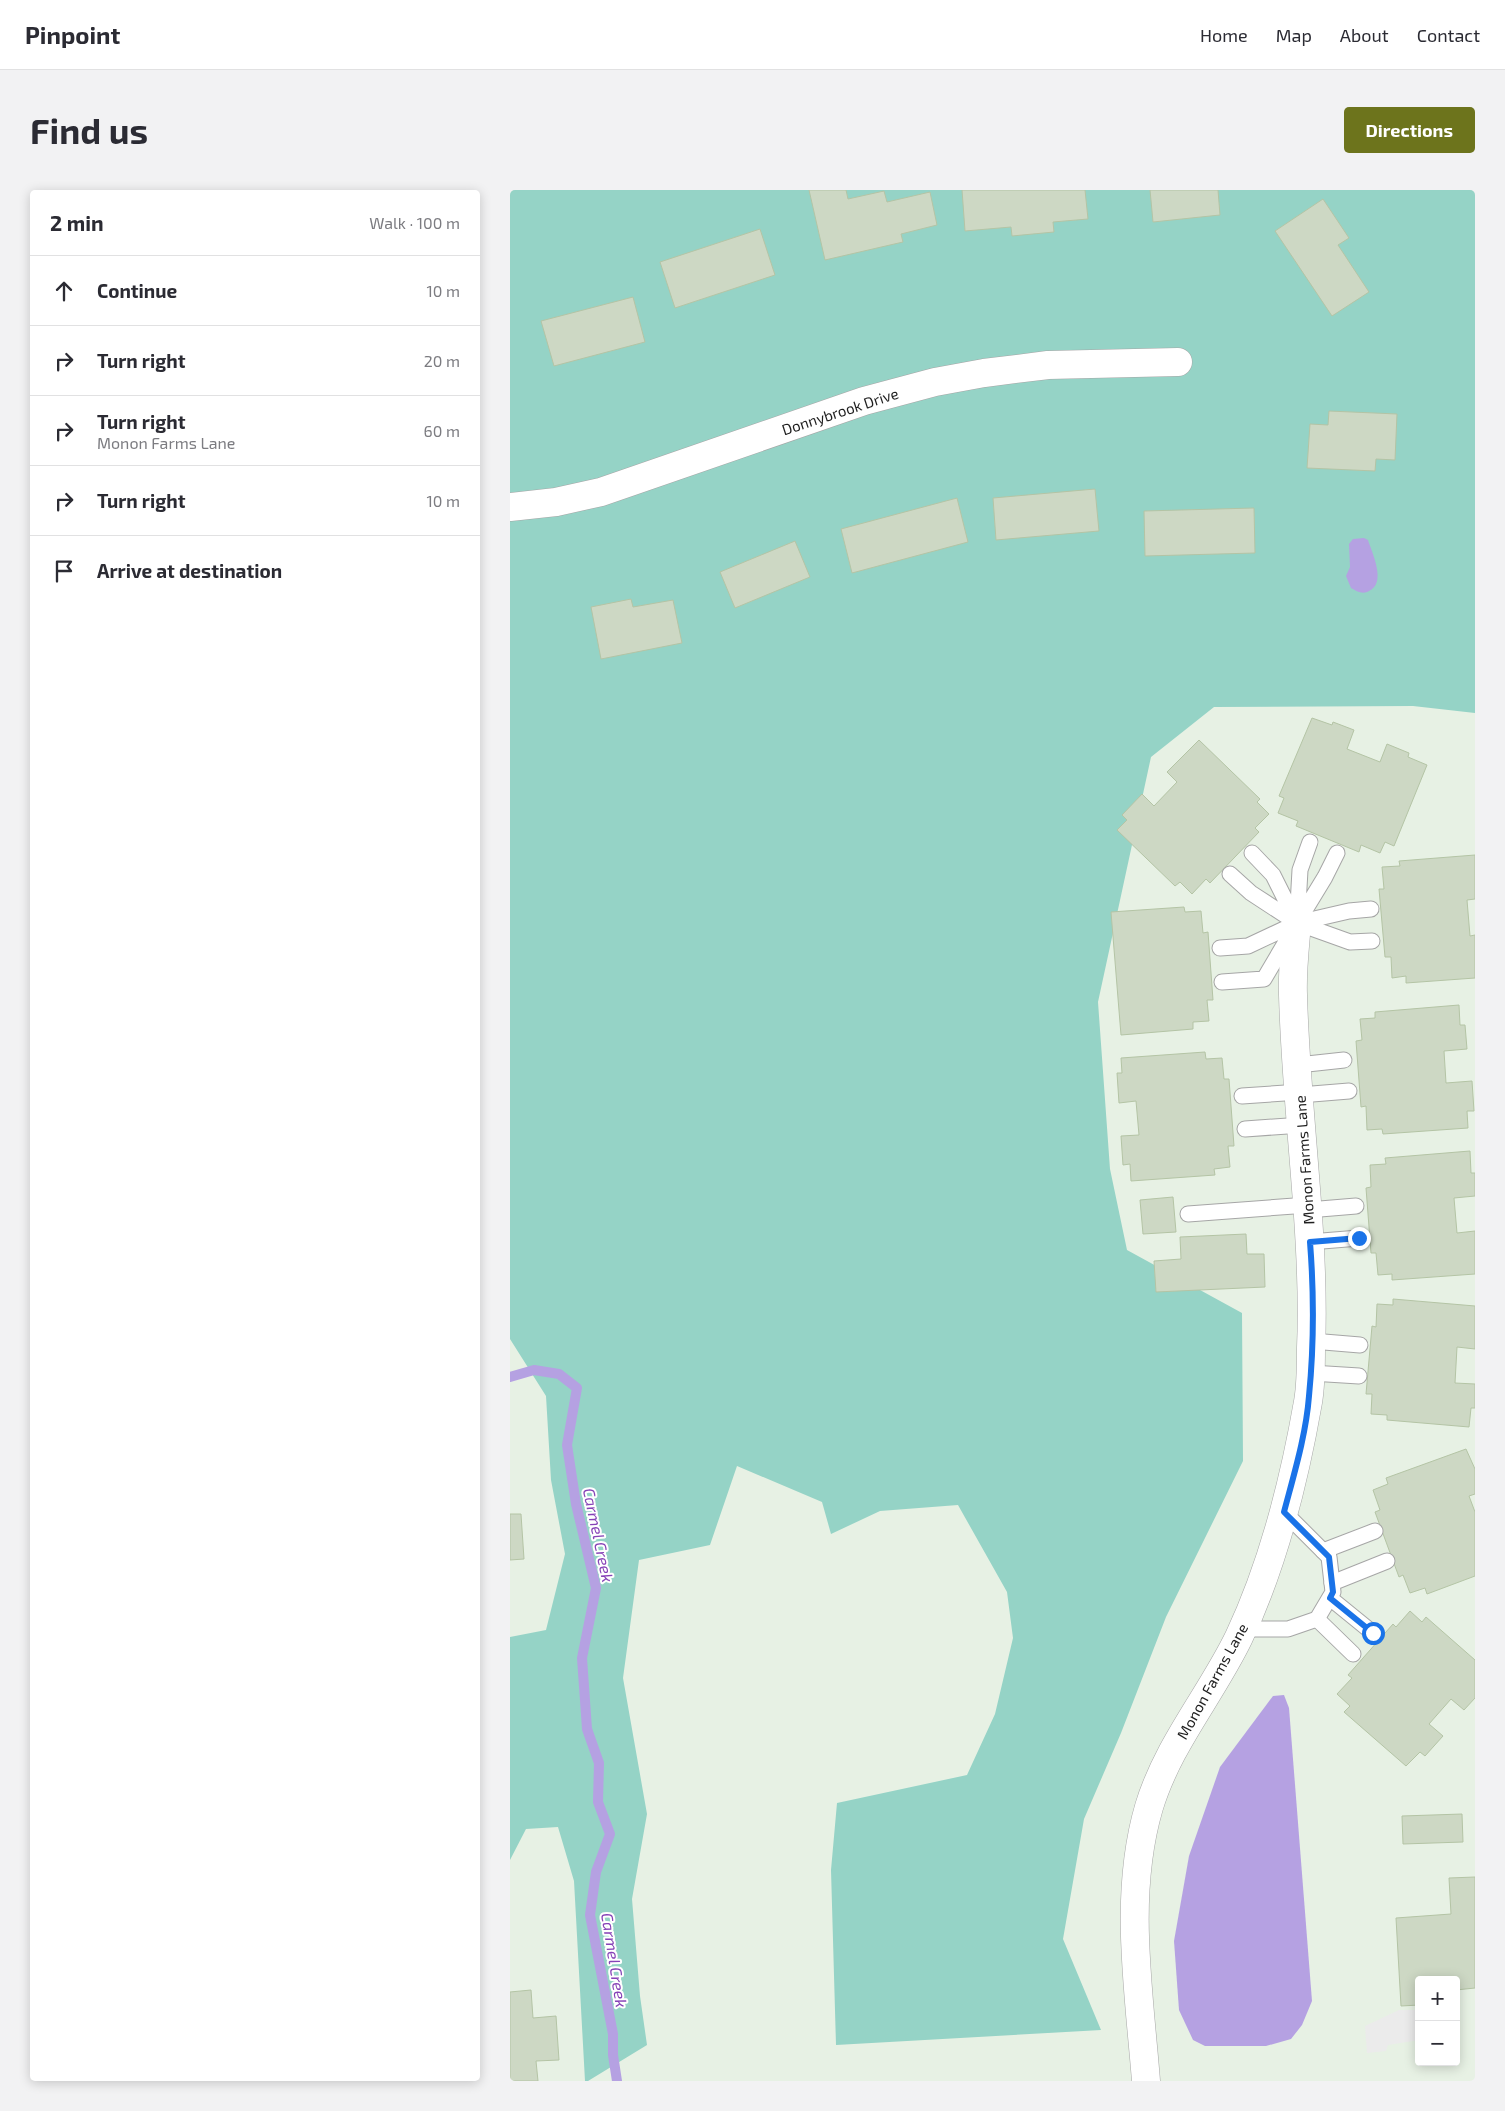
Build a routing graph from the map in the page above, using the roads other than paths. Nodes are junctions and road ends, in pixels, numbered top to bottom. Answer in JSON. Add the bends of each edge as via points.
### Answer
{"nodes":[{"id":1,"x":1178,"y":362,"type":"dead end"},
{"id":2,"x":510,"y":507,"type":"edge"},
{"id":3,"x":1310,"y":842,"type":"dead end"},
{"id":4,"x":1252,"y":853,"type":"dead end"},
{"id":5,"x":1337,"y":853,"type":"dead end"},
{"id":6,"x":1230,"y":874,"type":"dead end"},
{"id":7,"x":1371,"y":909,"type":"dead end"},
{"id":8,"x":1297,"y":923,"type":"junction"},
{"id":9,"x":1372,"y":941,"type":"dead end"},
{"id":10,"x":1220,"y":948,"type":"dead end"},
{"id":11,"x":1222,"y":982,"type":"dead end"},
{"id":12,"x":1344,"y":1060,"type":"dead end"},
{"id":13,"x":1298,"y":1065,"type":"junction"},
{"id":14,"x":1349,"y":1091,"type":"dead end"},
{"id":15,"x":1300,"y":1093,"type":"junction"},
{"id":16,"x":1242,"y":1096,"type":"dead end"},
{"id":17,"x":1302,"y":1125,"type":"junction"},
{"id":18,"x":1244,"y":1129,"type":"dead end"},
{"id":19,"x":1356,"y":1206,"type":"dead end"},
{"id":20,"x":1308,"y":1208,"type":"junction"},
{"id":21,"x":1188,"y":1214,"type":"dead end"},
{"id":22,"x":1359,"y":1238,"type":"dead end"},
{"id":23,"x":1310,"y":1242,"type":"junction"},
{"id":24,"x":1312,"y":1341,"type":"junction"},
{"id":25,"x":1360,"y":1345,"type":"dead end"},
{"id":26,"x":1310,"y":1373,"type":"junction"},
{"id":27,"x":1359,"y":1376,"type":"dead end"},
{"id":28,"x":1284,"y":1512,"type":"junction"},
{"id":29,"x":1375,"y":1531,"type":"dead end"},
{"id":30,"x":1323,"y":1551,"type":"junction"},
{"id":31,"x":1387,"y":1561,"type":"dead end"},
{"id":32,"x":1331,"y":1590,"type":"junction"},
{"id":33,"x":1316,"y":1619,"type":"junction"},
{"id":34,"x":1242,"y":1629,"type":"junction"},
{"id":35,"x":1373,"y":1633,"type":"dead end"},
{"id":36,"x":1353,"y":1654,"type":"dead end"},
{"id":37,"x":1146,"y":2081,"type":"edge"}],
"edges":[{"from":1,"to":2,"type":"street","name":"Donnybrook Drive","via":[[1048,365],[936,382],[864,401],[600,492],[556,502]]},
{"from":3,"to":8,"type":"lane","via":[[1300,870]]},
{"from":4,"to":8,"type":"lane","via":[[1273,874]]},
{"from":5,"to":8,"type":"lane"},
{"from":6,"to":8,"type":"lane","via":[[1251,893]]},
{"from":7,"to":8,"type":"lane"},
{"from":8,"to":9,"type":"lane","via":[[1350,942]]},
{"from":8,"to":10,"type":"lane","via":[[1248,946]]},
{"from":8,"to":11,"type":"lane","via":[[1264,979]]},
{"from":8,"to":13,"type":"street","name":"Monon Farms Lane","via":[[1293,992]]},
{"from":12,"to":13,"type":"lane"},
{"from":13,"to":15,"type":"street","name":"Monon Farms Lane"},
{"from":14,"to":15,"type":"lane"},
{"from":15,"to":16,"type":"lane"},
{"from":15,"to":17,"type":"street","name":"Monon Farms Lane"},
{"from":17,"to":18,"type":"lane"},
{"from":17,"to":20,"type":"street","name":"Monon Farms Lane"},
{"from":19,"to":20,"type":"lane"},
{"from":20,"to":21,"type":"lane"},
{"from":20,"to":23,"type":"street","name":"Monon Farms Lane"},
{"from":22,"to":23,"type":"lane"},
{"from":23,"to":24,"type":"street","name":"Monon Farms Lane"},
{"from":24,"to":25,"type":"lane"},
{"from":24,"to":26,"type":"street","name":"Monon Farms Lane"},
{"from":26,"to":27,"type":"lane"},
{"from":26,"to":28,"type":"street","name":"Monon Farms Lane","via":[[1297,1466]]},
{"from":28,"to":30,"type":"lane"},
{"from":28,"to":34,"type":"street","name":"Monon Farms Lane"},
{"from":29,"to":30,"type":"lane"},
{"from":30,"to":32,"type":"lane","via":[[1329,1557]]},
{"from":31,"to":32,"type":"lane"},
{"from":32,"to":33,"type":"lane"},
{"from":32,"to":35,"type":"lane"},
{"from":33,"to":34,"type":"lane","via":[[1288,1629]]},
{"from":33,"to":36,"type":"lane"},
{"from":34,"to":37,"type":"street","name":"Monon Farms Lane","via":[[1160,1776],[1141,1843],[1135,1930]]}]}
